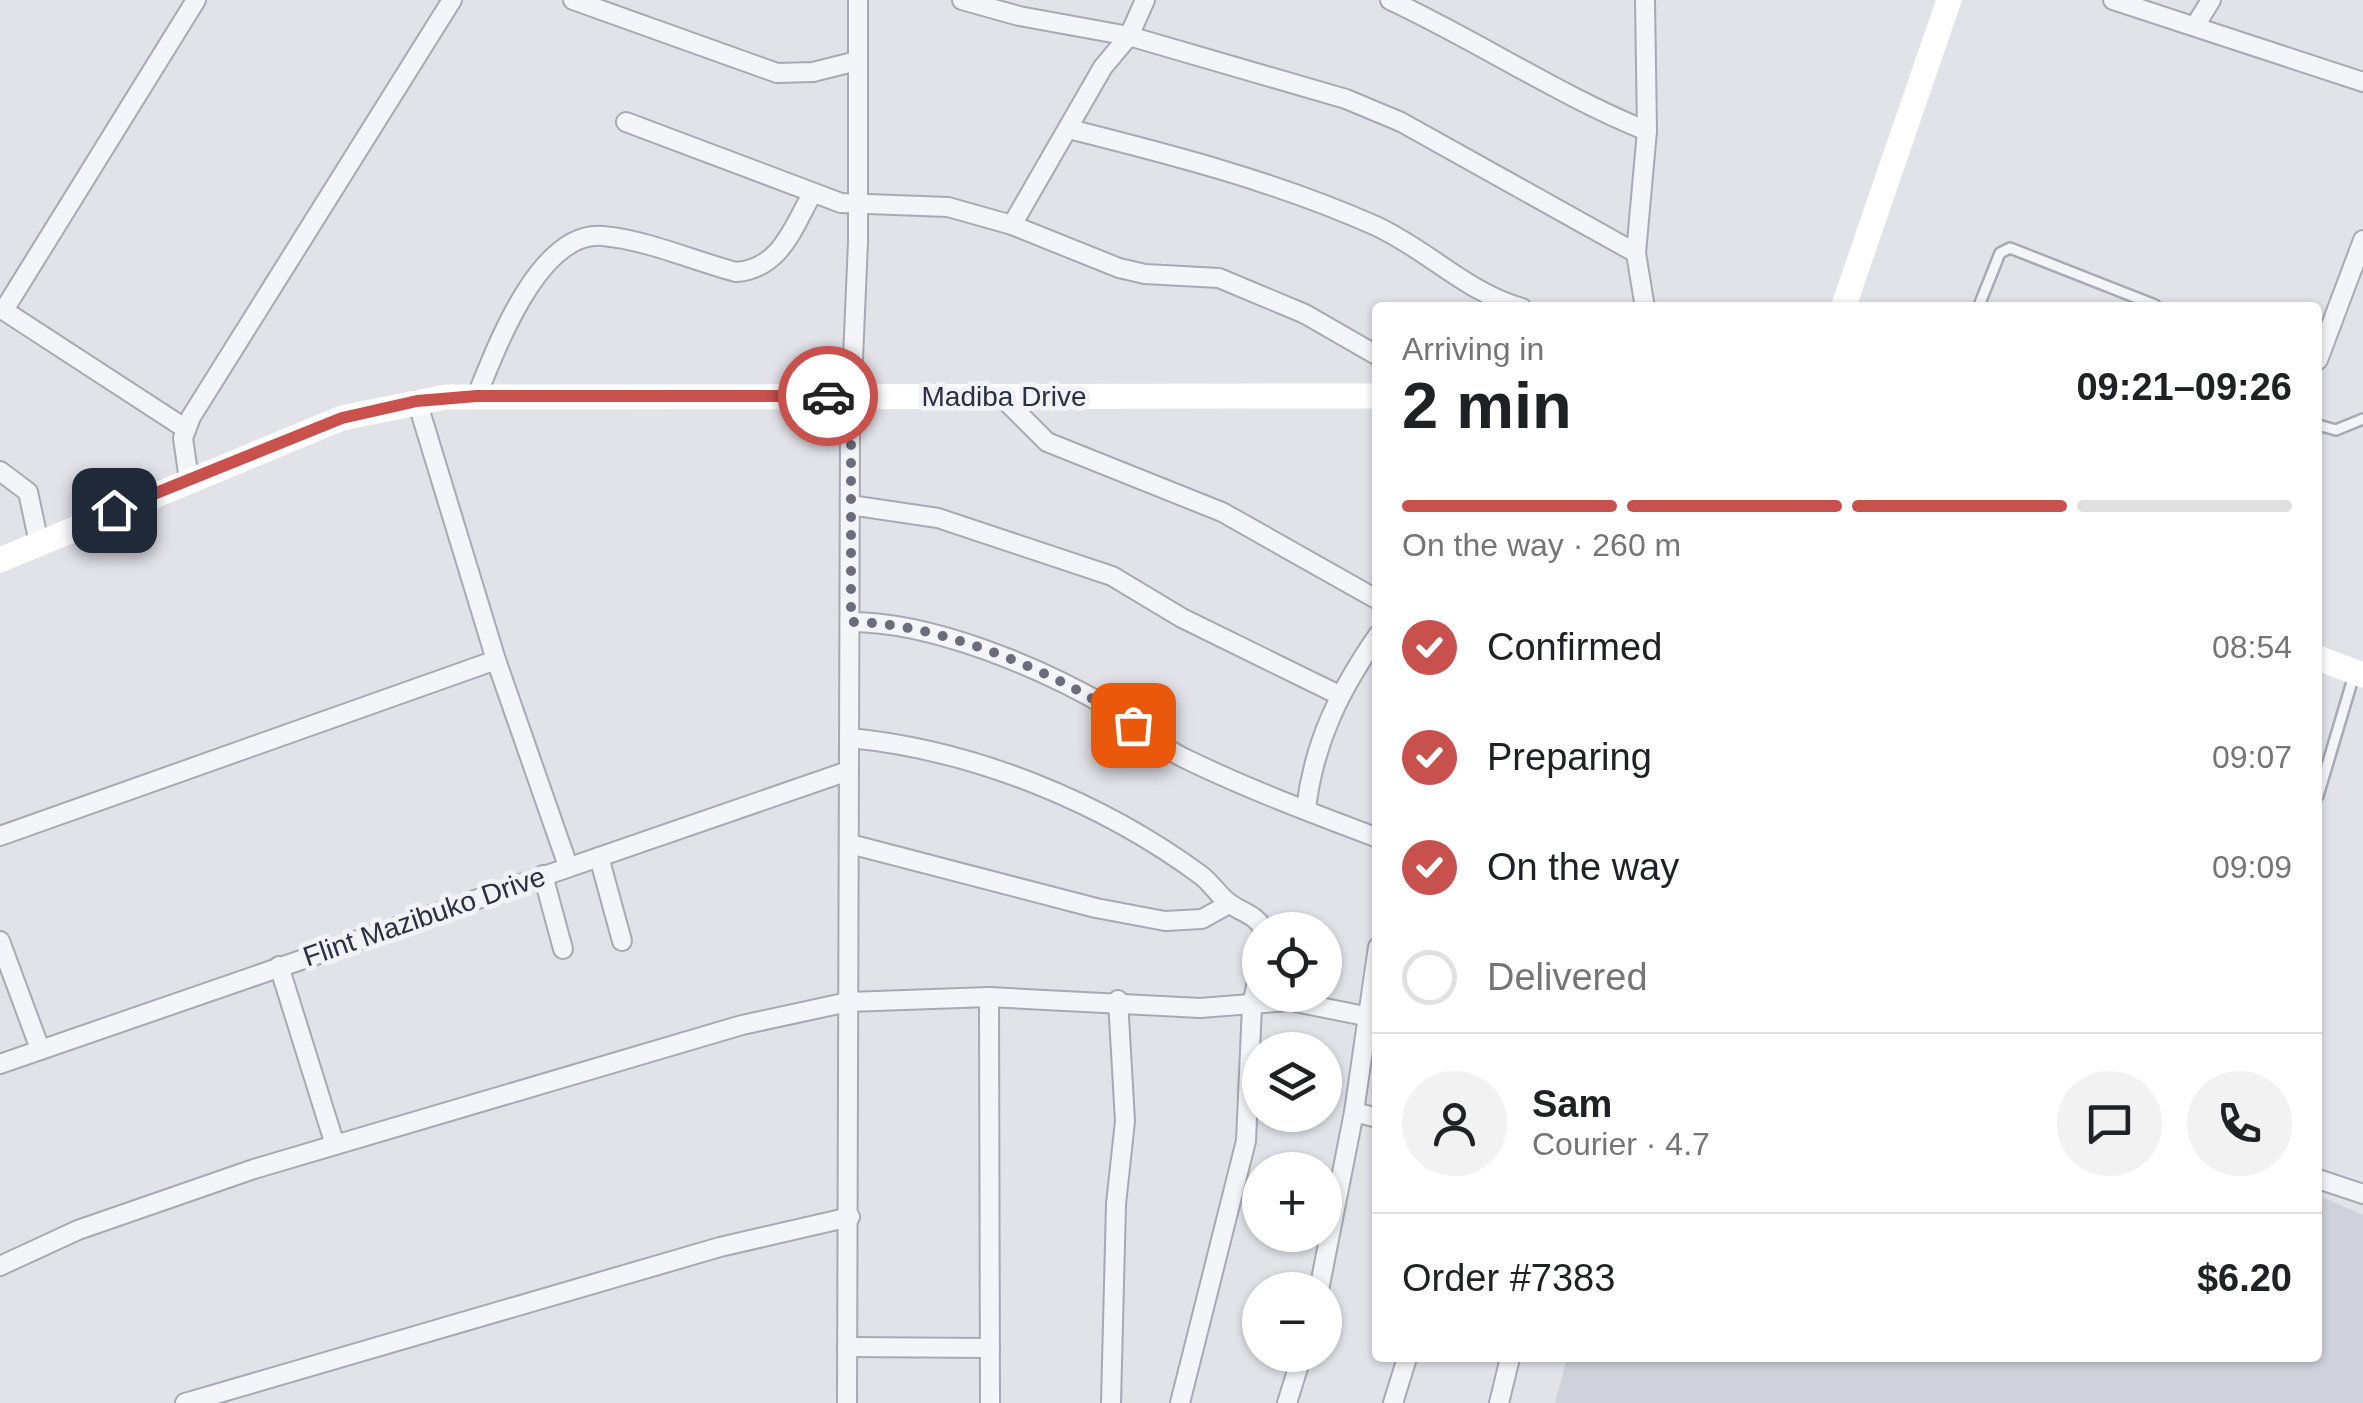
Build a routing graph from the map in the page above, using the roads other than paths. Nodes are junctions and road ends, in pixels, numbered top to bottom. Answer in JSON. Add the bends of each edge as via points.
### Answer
{"nodes":[{"id":1,"x":196,"y":0,"type":"edge"},
{"id":2,"x":452,"y":0,"type":"edge"},
{"id":3,"x":573,"y":0,"type":"edge"},
{"id":4,"x":858,"y":0,"type":"edge"},
{"id":5,"x":962,"y":0,"type":"edge"},
{"id":6,"x":1144,"y":0,"type":"edge"},
{"id":7,"x":1390,"y":0,"type":"edge"},
{"id":8,"x":1645,"y":0,"type":"edge"},
{"id":9,"x":1949,"y":0,"type":"edge"},
{"id":10,"x":2113,"y":0,"type":"edge"},
{"id":11,"x":2211,"y":0,"type":"edge"},
{"id":12,"x":2195,"y":26,"type":"junction"},
{"id":13,"x":1129,"y":36,"type":"junction"},
{"id":14,"x":857,"y":61,"type":"junction"},
{"id":15,"x":2363,"y":82,"type":"edge"},
{"id":16,"x":626,"y":122,"type":"dead end"},
{"id":17,"x":1069,"y":129,"type":"junction"},
{"id":18,"x":1647,"y":131,"type":"junction"},
{"id":19,"x":812,"y":194,"type":"junction"},
{"id":20,"x":856,"y":203,"type":"junction"},
{"id":21,"x":1012,"y":225,"type":"junction"},
{"id":22,"x":2363,"y":240,"type":"edge"},
{"id":23,"x":1636,"y":253,"type":"junction"},
{"id":24,"x":1505,"y":302,"type":"edge"},
{"id":25,"x":1644,"y":302,"type":"edge"},
{"id":26,"x":1845,"y":302,"type":"edge"},
{"id":27,"x":1980,"y":302,"type":"edge"},
{"id":28,"x":2146,"y":302,"type":"edge"},
{"id":29,"x":2,"y":309,"type":"edge"},
{"id":30,"x":2322,"y":349,"type":"edge"},
{"id":31,"x":1372,"y":353,"type":"edge"},
{"id":32,"x":477,"y":396,"type":"junction"},
{"id":33,"x":851,"y":396,"type":"junction"},
{"id":34,"x":1002,"y":396,"type":"junction"},
{"id":35,"x":1372,"y":396,"type":"edge"},
{"id":36,"x":417,"y":401,"type":"junction"},
{"id":37,"x":2363,"y":419,"type":"edge"},
{"id":38,"x":2322,"y":426,"type":"edge"},
{"id":39,"x":186,"y":429,"type":"junction"},
{"id":40,"x":0,"y":471,"type":"edge"},
{"id":41,"x":189,"y":480,"type":"junction"},
{"id":42,"x":850,"y":505,"type":"junction"},
{"id":43,"x":39,"y":543,"type":"junction"},
{"id":44,"x":0,"y":560,"type":"edge"},
{"id":45,"x":1372,"y":597,"type":"edge"},
{"id":46,"x":851,"y":622,"type":"junction"},
{"id":47,"x":1372,"y":644,"type":"edge"},
{"id":48,"x":496,"y":660,"type":"junction"},
{"id":49,"x":2322,"y":660,"type":"edge"},
{"id":50,"x":2359,"y":674,"type":"edge"},
{"id":51,"x":1339,"y":695,"type":"junction"},
{"id":52,"x":850,"y":738,"type":"junction"},
{"id":53,"x":848,"y":771,"type":"junction"},
{"id":54,"x":2322,"y":784,"type":"edge"},
{"id":55,"x":1306,"y":808,"type":"junction"},
{"id":56,"x":0,"y":836,"type":"edge"},
{"id":57,"x":1372,"y":836,"type":"edge"},
{"id":58,"x":850,"y":844,"type":"junction"},
{"id":59,"x":600,"y":856,"type":"junction"},
{"id":60,"x":568,"y":866,"type":"junction"},
{"id":61,"x":543,"y":875,"type":"junction"},
{"id":62,"x":1229,"y":904,"type":"junction"},
{"id":63,"x":1244,"y":912,"type":"edge"},
{"id":64,"x":0,"y":941,"type":"edge"},
{"id":65,"x":622,"y":941,"type":"dead end"},
{"id":66,"x":563,"y":949,"type":"dead end"},
{"id":67,"x":279,"y":966,"type":"junction"},
{"id":68,"x":989,"y":998,"type":"junction"},
{"id":69,"x":1118,"y":1000,"type":"junction"},
{"id":70,"x":1372,"y":1000,"type":"edge"},
{"id":71,"x":848,"y":1002,"type":"junction"},
{"id":72,"x":1242,"y":1006,"type":"edge"},
{"id":73,"x":1252,"y":1012,"type":"edge"},
{"id":74,"x":1342,"y":1012,"type":"edge"},
{"id":75,"x":1370,"y":1018,"type":"junction"},
{"id":76,"x":40,"y":1049,"type":"junction"},
{"id":77,"x":0,"y":1064,"type":"edge"},
{"id":78,"x":1354,"y":1112,"type":"junction"},
{"id":79,"x":1372,"y":1116,"type":"edge"},
{"id":80,"x":336,"y":1144,"type":"junction"},
{"id":81,"x":2322,"y":1180,"type":"edge"},
{"id":82,"x":2363,"y":1194,"type":"edge"},
{"id":83,"x":850,"y":1217,"type":"junction"},
{"id":84,"x":0,"y":1266,"type":"edge"},
{"id":85,"x":1323,"y":1272,"type":"edge"},
{"id":86,"x":847,"y":1347,"type":"junction"},
{"id":87,"x":990,"y":1348,"type":"junction"},
{"id":88,"x":1405,"y":1362,"type":"edge"},
{"id":89,"x":1509,"y":1362,"type":"edge"},
{"id":90,"x":1297,"y":1372,"type":"edge"},
{"id":91,"x":184,"y":1403,"type":"edge"},
{"id":92,"x":847,"y":1403,"type":"edge"},
{"id":93,"x":990,"y":1403,"type":"edge"},
{"id":94,"x":1110,"y":1403,"type":"edge"},
{"id":95,"x":1180,"y":1403,"type":"edge"},
{"id":96,"x":1287,"y":1403,"type":"edge"},
{"id":97,"x":1393,"y":1403,"type":"edge"},
{"id":98,"x":1499,"y":1403,"type":"edge"}],
"edges":[{"from":1,"to":29,"type":"street"},
{"from":2,"to":39,"type":"street"},
{"from":3,"to":14,"type":"street","via":[[777,73]]},
{"from":4,"to":14,"type":"street"},
{"from":5,"to":13,"type":"street"},
{"from":6,"to":13,"type":"street"},
{"from":7,"to":18,"type":"street"},
{"from":8,"to":18,"type":"street"},
{"from":9,"to":26,"type":"street"},
{"from":10,"to":12,"type":"street"},
{"from":11,"to":12,"type":"street"},
{"from":12,"to":15,"type":"street"},
{"from":13,"to":17,"type":"street","via":[[1103,67]]},
{"from":13,"to":23,"type":"street","via":[[1372,109]]},
{"from":14,"to":20,"type":"street"},
{"from":16,"to":19,"type":"street"},
{"from":17,"to":21,"type":"street"},
{"from":17,"to":24,"type":"street","via":[[1200,162],[1310,200],[1393,234],[1476,292]]},
{"from":18,"to":23,"type":"street"},
{"from":19,"to":20,"type":"street"},
{"from":19,"to":32,"type":"street","via":[[779,253],[751,272],[605,236],[574,242],[513,310]]},
{"from":20,"to":21,"type":"street","via":[[948,208]]},
{"from":20,"to":33,"type":"street"},
{"from":21,"to":31,"type":"street","via":[[1119,268],[1219,278],[1305,314]]},
{"from":22,"to":30,"type":"street"},
{"from":23,"to":25,"type":"street"},
{"from":27,"to":28,"type":"lane","via":[[2000,253],[2010,248]]},
{"from":29,"to":39,"type":"street"},
{"from":32,"to":33,"type":"street","name":"Madiba Drive"},
{"from":32,"to":36,"type":"street","name":"Madiba Drive"},
{"from":33,"to":34,"type":"street","name":"Madiba Drive"},
{"from":33,"to":42,"type":"street"},
{"from":34,"to":35,"type":"street","name":"Madiba Drive"},
{"from":34,"to":45,"type":"street","via":[[1047,442],[1222,512]]},
{"from":36,"to":41,"type":"street","name":"Madiba Drive","via":[[342,418]]},
{"from":36,"to":48,"type":"street"},
{"from":37,"to":38,"type":"lane","via":[[2336,430]]},
{"from":39,"to":41,"type":"street"},
{"from":40,"to":43,"type":"street","via":[[28,492]]},
{"from":41,"to":43,"type":"street","name":"Madiba Drive"},
{"from":42,"to":46,"type":"street"},
{"from":42,"to":51,"type":"street","via":[[938,518],[1112,576]]},
{"from":43,"to":44,"type":"street","name":"Madiba Drive"},
{"from":46,"to":52,"type":"street"},
{"from":46,"to":55,"type":"street","via":[[926,632],[1055,680],[1186,759]]},
{"from":47,"to":51,"type":"street"},
{"from":48,"to":56,"type":"street"},
{"from":48,"to":60,"type":"street"},
{"from":49,"to":50,"type":"street"},
{"from":50,"to":54,"type":"lane"},
{"from":51,"to":55,"type":"street","via":[[1323,730]]},
{"from":52,"to":53,"type":"street"},
{"from":52,"to":62,"type":"street","via":[[932,749],[1038,786],[1183,863]]},
{"from":53,"to":58,"type":"street"},
{"from":53,"to":59,"type":"street","name":"Flint Mazibuko Drive"},
{"from":55,"to":57,"type":"street"},
{"from":58,"to":62,"type":"street","via":[[1165,922],[1202,919]]},
{"from":58,"to":71,"type":"street"},
{"from":59,"to":60,"type":"street","name":"Flint Mazibuko Drive"},
{"from":59,"to":65,"type":"street"},
{"from":60,"to":61,"type":"street","name":"Flint Mazibuko Drive"},
{"from":61,"to":66,"type":"street"},
{"from":61,"to":67,"type":"street","name":"Flint Mazibuko Drive"},
{"from":62,"to":63,"type":"street"},
{"from":64,"to":76,"type":"street"},
{"from":67,"to":76,"type":"street","name":"Flint Mazibuko Drive"},
{"from":67,"to":80,"type":"street"},
{"from":68,"to":69,"type":"street"},
{"from":68,"to":71,"type":"street"},
{"from":68,"to":87,"type":"street"},
{"from":69,"to":72,"type":"street"},
{"from":69,"to":94,"type":"street","via":[[1124,1150],[1116,1204]]},
{"from":70,"to":75,"type":"street"},
{"from":71,"to":80,"type":"street","via":[[742,1024]]},
{"from":71,"to":83,"type":"street"},
{"from":73,"to":95,"type":"street","via":[[1246,1141]]},
{"from":74,"to":75,"type":"street"},
{"from":75,"to":78,"type":"street"},
{"from":76,"to":77,"type":"street","name":"Flint Mazibuko Drive"},
{"from":78,"to":79,"type":"street"},
{"from":78,"to":85,"type":"street"},
{"from":80,"to":84,"type":"street","via":[[78,1230]]},
{"from":81,"to":82,"type":"street"},
{"from":83,"to":86,"type":"street"},
{"from":83,"to":91,"type":"street","via":[[720,1247]]},
{"from":86,"to":87,"type":"street"},
{"from":86,"to":92,"type":"street"},
{"from":87,"to":93,"type":"street"},
{"from":88,"to":97,"type":"street"},
{"from":89,"to":98,"type":"street"},
{"from":90,"to":96,"type":"street"}]}
